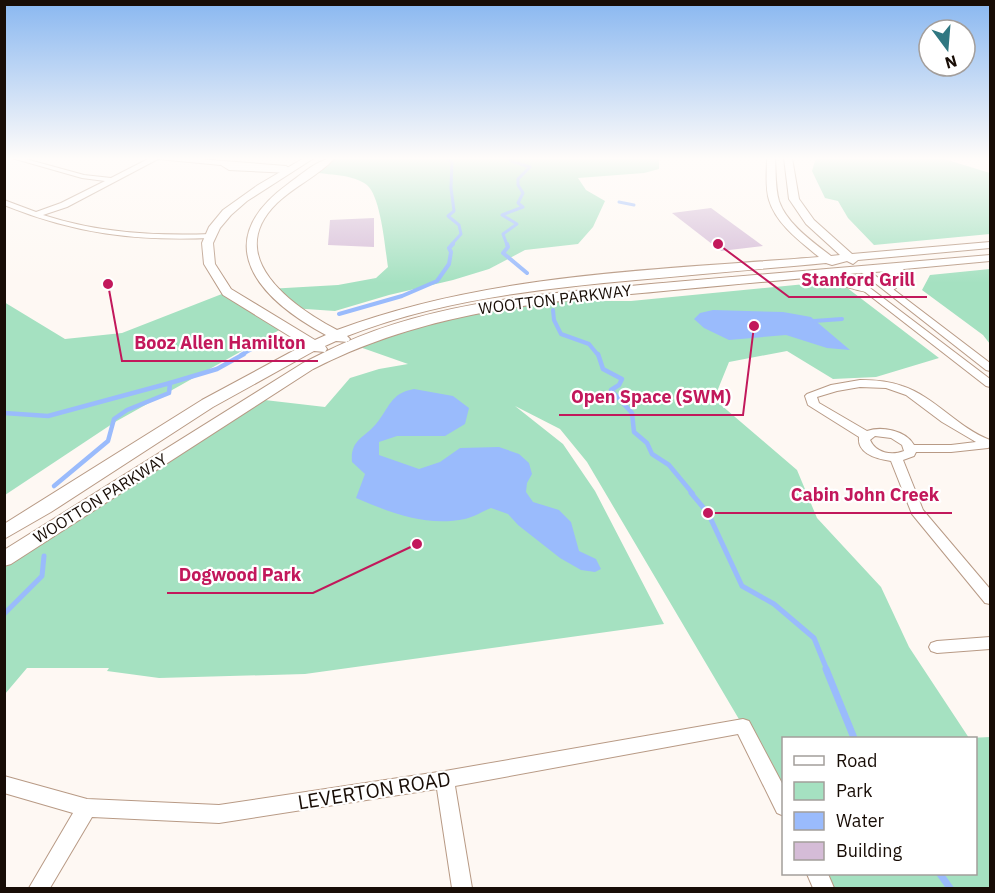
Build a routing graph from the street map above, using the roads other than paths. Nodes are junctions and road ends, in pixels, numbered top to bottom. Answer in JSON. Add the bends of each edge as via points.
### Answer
{"nodes":[{"id":1,"x":74,"y":200,"type":"edge"},
{"id":2,"x":243,"y":200,"type":"edge"},
{"id":3,"x":276,"y":200,"type":"edge"},
{"id":4,"x":775,"y":200,"type":"edge"},
{"id":5,"x":794,"y":200,"type":"edge"},
{"id":6,"x":4,"y":202,"type":"edge"},
{"id":7,"x":34,"y":215,"type":"junction"},
{"id":8,"x":783,"y":217,"type":"junction"},
{"id":9,"x":211,"y":236,"type":"junction"},
{"id":10,"x":830,"y":242,"type":"junction"},
{"id":11,"x":990,"y":245,"type":"edge"},
{"id":12,"x":850,"y":258,"type":"junction"},
{"id":13,"x":990,"y":258,"type":"edge"},
{"id":14,"x":829,"y":260,"type":"junction"},
{"id":15,"x":899,"y":260,"type":"junction"},
{"id":16,"x":776,"y":263,"type":"junction"},
{"id":17,"x":864,"y":270,"type":"junction"},
{"id":18,"x":845,"y":272,"type":"junction"},
{"id":19,"x":778,"y":278,"type":"junction"},
{"id":20,"x":890,"y":288,"type":"junction"},
{"id":21,"x":866,"y":289,"type":"junction"},
{"id":22,"x":336,"y":336,"type":"junction"},
{"id":23,"x":354,"y":345,"type":"junction"},
{"id":24,"x":313,"y":346,"type":"junction"},
{"id":25,"x":330,"y":354,"type":"junction"},
{"id":26,"x":990,"y":368,"type":"edge"},
{"id":27,"x":990,"y":384,"type":"edge"},
{"id":28,"x":866,"y":436,"type":"junction"},
{"id":29,"x":989,"y":443,"type":"edge"},
{"id":30,"x":910,"y":448,"type":"junction"},
{"id":31,"x":896,"y":458,"type":"junction"},
{"id":32,"x":4,"y":533,"type":"edge"},
{"id":33,"x":4,"y":560,"type":"edge"},
{"id":34,"x":990,"y":599,"type":"edge"},
{"id":35,"x":990,"y":643,"type":"edge"},
{"id":36,"x":937,"y":647,"type":"dead end"},
{"id":37,"x":445,"y":779,"type":"junction"},
{"id":38,"x":4,"y":784,"type":"edge"},
{"id":39,"x":782,"y":805,"type":"edge"},
{"id":40,"x":87,"y":808,"type":"junction"},
{"id":41,"x":39,"y":888,"type":"edge"},
{"id":42,"x":462,"y":888,"type":"edge"}],
"edges":[{"from":1,"to":7,"type":"street"},
{"from":2,"to":9,"type":"main road","via":[[220,220]]},
{"from":3,"to":22,"type":"main road","via":[[258,220],[251,237],[253,260],[268,289]]},
{"from":4,"to":8,"type":"main road"},
{"from":5,"to":10,"type":"main road"},
{"from":6,"to":7,"type":"street"},
{"from":7,"to":9,"type":"street","via":[[118,236]]},
{"from":8,"to":14,"type":"main road"},
{"from":8,"to":16,"type":"main road","via":[[803,250],[797,258]]},
{"from":9,"to":24,"type":"main road","via":[[208,260],[227,292]]},
{"from":10,"to":12,"type":"main road"},
{"from":10,"to":15,"type":"main road"},
{"from":11,"to":15,"type":"main road","name":"WOOTTON PARKWAY"},
{"from":12,"to":14,"type":"main road","name":"WOOTTON PARKWAY"},
{"from":12,"to":15,"type":"main road","name":"WOOTTON PARKWAY"},
{"from":12,"to":17,"type":"main road"},
{"from":13,"to":15,"type":"main road","name":"WOOTTON PARKWAY"},
{"from":14,"to":16,"type":"main road","name":"WOOTTON PARKWAY"},
{"from":14,"to":18,"type":"main road"},
{"from":15,"to":17,"type":"main road","name":"WOOTTON PARKWAY"},
{"from":15,"to":20,"type":"main road","via":[[888,280]]},
{"from":16,"to":22,"type":"main road","name":"WOOTTON PARKWAY","via":[[545,284],[481,294],[438,303]]},
{"from":17,"to":18,"type":"main road","name":"WOOTTON PARKWAY"},
{"from":17,"to":20,"type":"street"},
{"from":18,"to":19,"type":"main road","name":"WOOTTON PARKWAY"},
{"from":18,"to":21,"type":"street"},
{"from":19,"to":21,"type":"main road","via":[[840,279]]},
{"from":19,"to":23,"type":"main road","name":"WOOTTON PARKWAY","via":[[599,291],[486,306]]},
{"from":20,"to":26,"type":"street"},
{"from":21,"to":27,"type":"street"},
{"from":22,"to":23,"type":"main road"},
{"from":22,"to":24,"type":"main road","name":"WOOTTON PARKWAY"},
{"from":23,"to":25,"type":"main road","name":"WOOTTON PARKWAY"},
{"from":24,"to":25,"type":"main road"},
{"from":24,"to":32,"type":"main road","name":"WOOTTON PARKWAY","via":[[219,396]]},
{"from":25,"to":33,"type":"main road","name":"WOOTTON PARKWAY"},
{"from":28,"to":29,"type":"street","via":[[814,405],[811,396],[826,389],[890,385],[910,393],[951,423]]},
{"from":28,"to":30,"type":"street","via":[[888,433],[902,438]]},
{"from":28,"to":31,"type":"street","via":[[864,443],[871,450]]},
{"from":29,"to":30,"type":"street","via":[[929,450]]},
{"from":30,"to":31,"type":"street","via":[[910,453]]},
{"from":31,"to":34,"type":"street","via":[[917,511]]},
{"from":35,"to":36,"type":"street"},
{"from":37,"to":39,"type":"street","name":"LEVERTON ROAD","via":[[743,726]]},
{"from":37,"to":40,"type":"street","name":"LEVERTON ROAD","via":[[219,814]]},
{"from":37,"to":42,"type":"street"},
{"from":38,"to":40,"type":"street","name":"LEVERTON ROAD"},
{"from":40,"to":41,"type":"street"}]}
